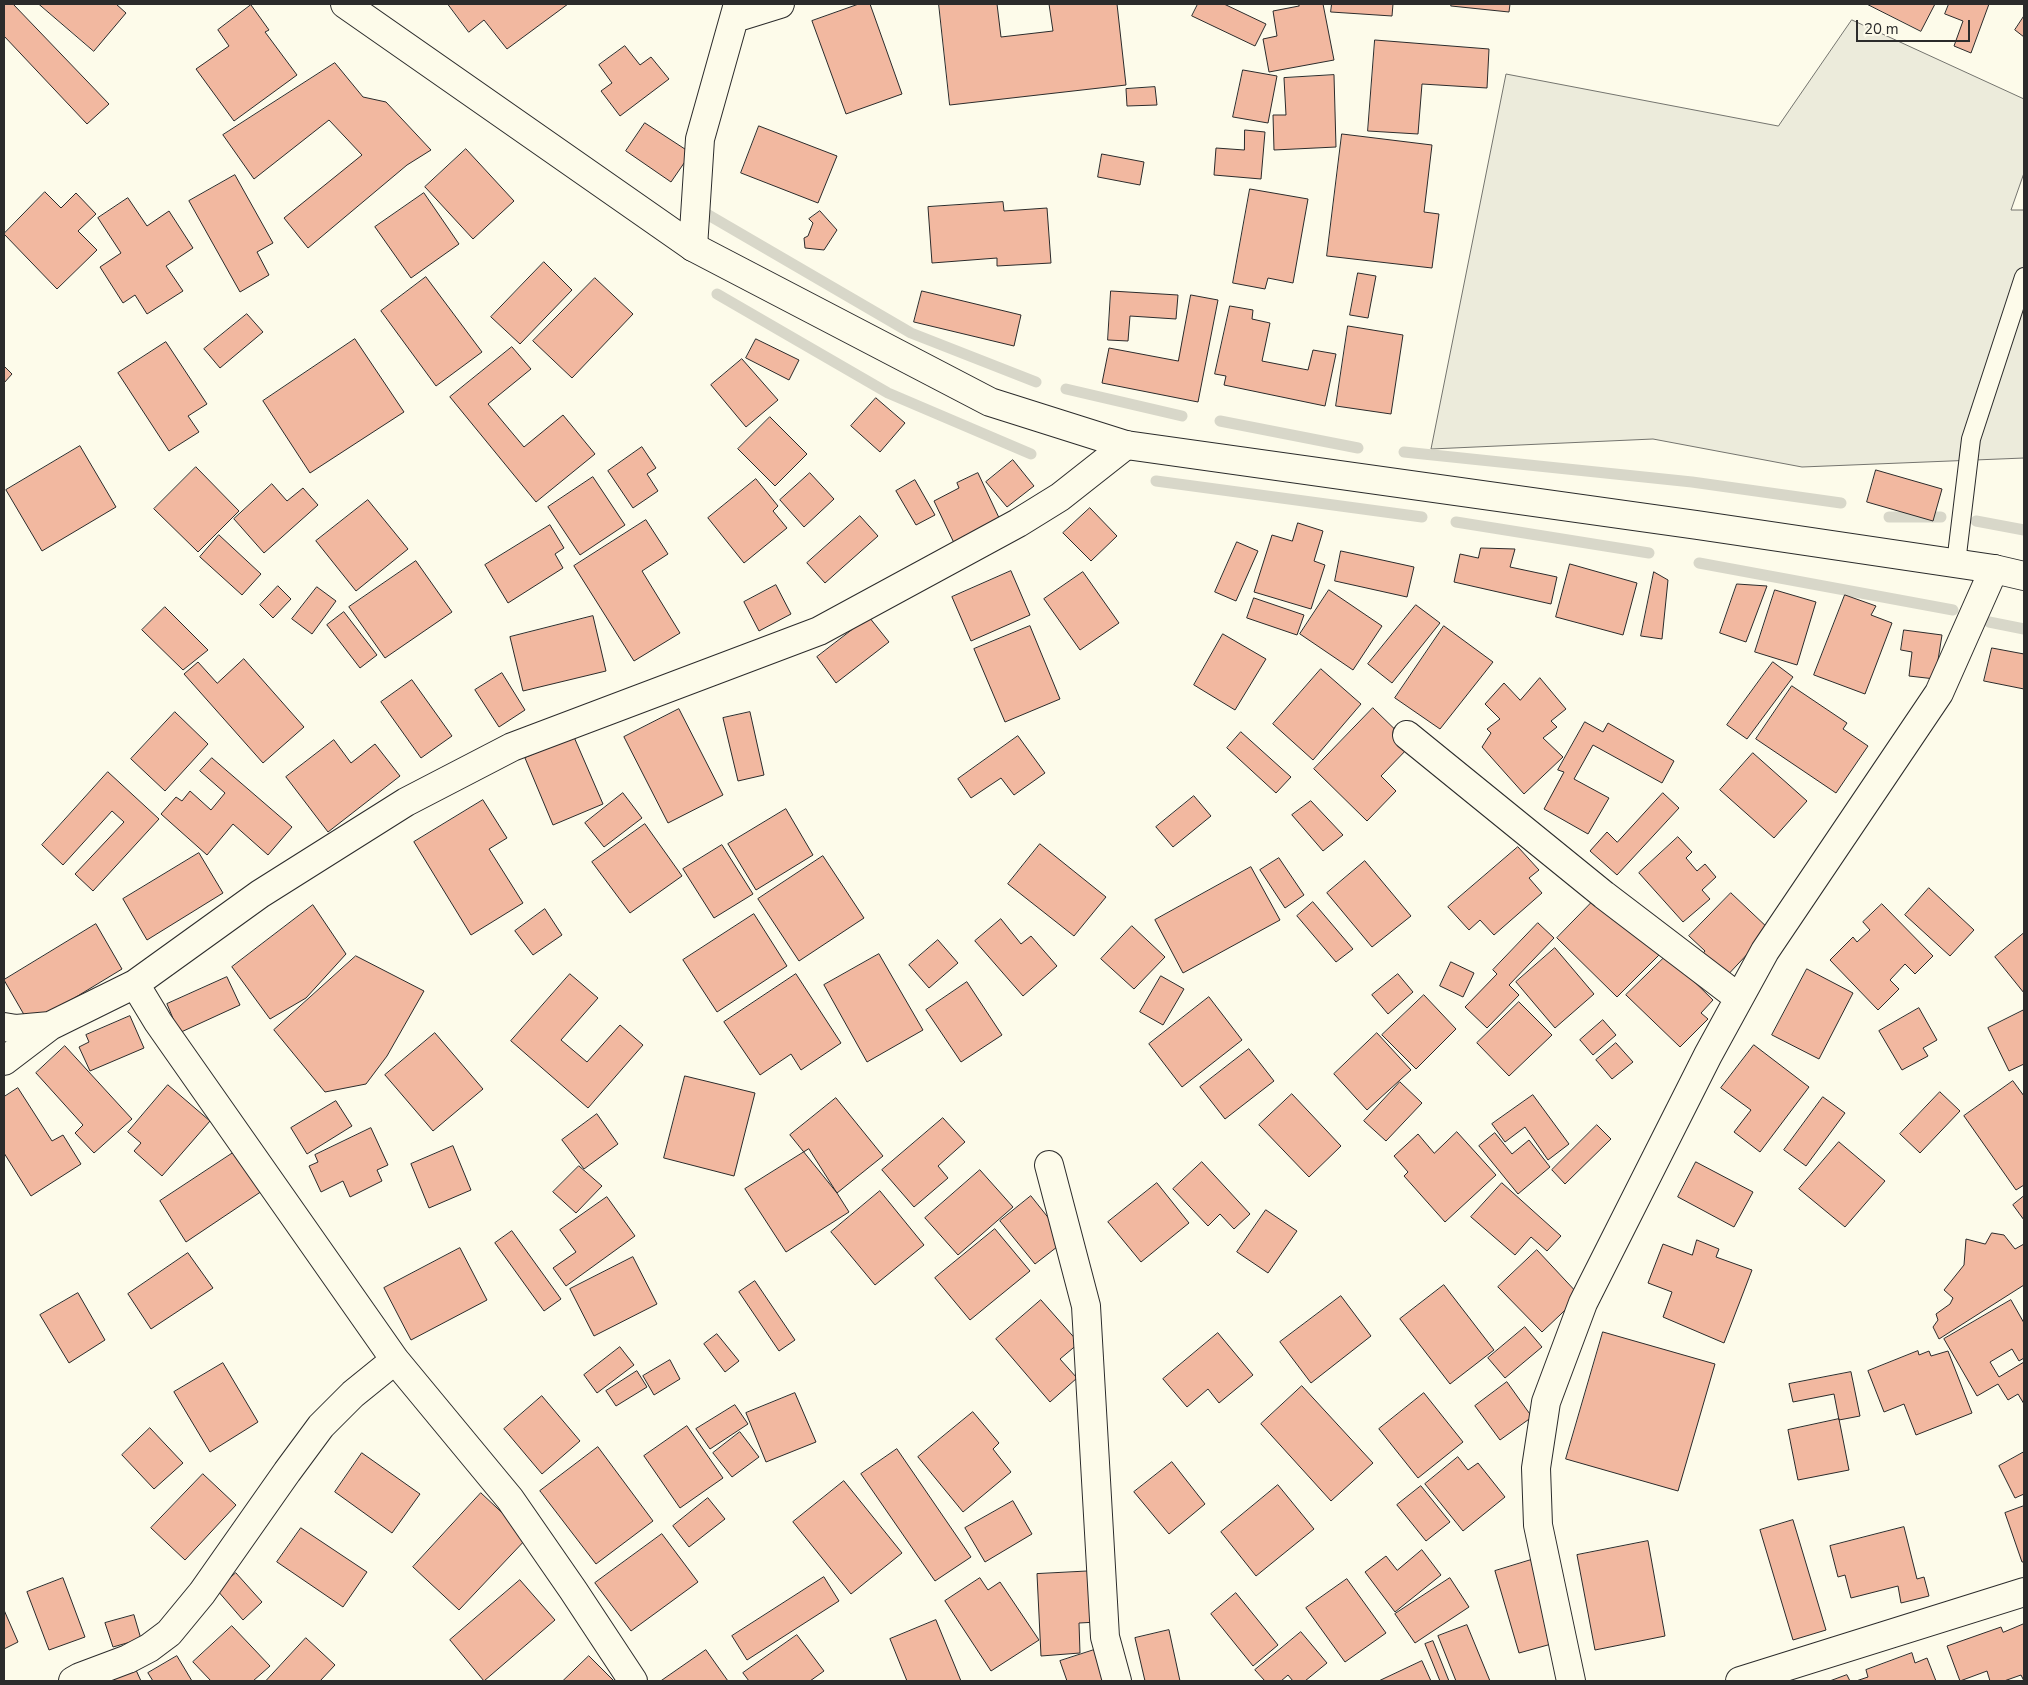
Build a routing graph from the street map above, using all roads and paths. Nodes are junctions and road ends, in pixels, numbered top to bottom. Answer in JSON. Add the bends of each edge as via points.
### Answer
{"nodes":[{"id":1,"x":345,"y":4,"type":"edge"},
{"id":2,"x":780,"y":4,"type":"edge"},
{"id":3,"x":736,"y":11,"type":"edge"},
{"id":4,"x":693,"y":247,"type":"junction"},
{"id":5,"x":2024,"y":277,"type":"edge"},
{"id":6,"x":1126,"y":445,"type":"junction"},
{"id":7,"x":1956,"y":563,"type":"junction"},
{"id":8,"x":1994,"y":569,"type":"junction"},
{"id":9,"x":2024,"y":576,"type":"edge"},
{"id":10,"x":1407,"y":735,"type":"dead end"},
{"id":11,"x":135,"y":984,"type":"junction"},
{"id":12,"x":1739,"y":998,"type":"junction"},
{"id":13,"x":50,"y":1026,"type":"junction"},
{"id":14,"x":4,"y":1027,"type":"edge"},
{"id":15,"x":4,"y":1061,"type":"edge"},
{"id":16,"x":1049,"y":1165,"type":"dead end"},
{"id":17,"x":395,"y":1360,"type":"junction"},
{"id":18,"x":2024,"y":1592,"type":"edge"},
{"id":19,"x":73,"y":1681,"type":"edge"},
{"id":20,"x":633,"y":1681,"type":"edge"},
{"id":21,"x":1117,"y":1681,"type":"edge"},
{"id":22,"x":1571,"y":1681,"type":"edge"},
{"id":23,"x":1740,"y":1681,"type":"edge"}],
"edges":[{"from":1,"to":4,"type":"street"},
{"from":2,"to":3,"type":"street"},
{"from":3,"to":4,"type":"street","via":[[700,139]]},
{"from":4,"to":6,"type":"street","via":[[990,402]]},
{"from":5,"to":7,"type":"lane","via":[[1972,439]]},
{"from":6,"to":7,"type":"street"},
{"from":6,"to":11,"type":"street","via":[[1060,497],[1018,523],[819,631],[512,747],[406,802],[260,894]]},
{"from":7,"to":8,"type":"street"},
{"from":8,"to":9,"type":"street"},
{"from":8,"to":12,"type":"street","via":[[1939,693],[1765,951]]},
{"from":10,"to":12,"type":"street","via":[[1604,895]]},
{"from":11,"to":13,"type":"street"},
{"from":11,"to":17,"type":"street"},
{"from":12,"to":22,"type":"street","via":[[1583,1303],[1546,1402],[1536,1468],[1538,1525]]},
{"from":13,"to":14,"type":"street"},
{"from":13,"to":15,"type":"street"},
{"from":16,"to":21,"type":"street","via":[[1086,1306],[1105,1637]]},
{"from":17,"to":19,"type":"street","via":[[353,1394],[321,1426],[202,1593],[169,1633],[128,1659]]},
{"from":17,"to":20,"type":"street","via":[[510,1499]]},
{"from":18,"to":23,"type":"street"}]}
